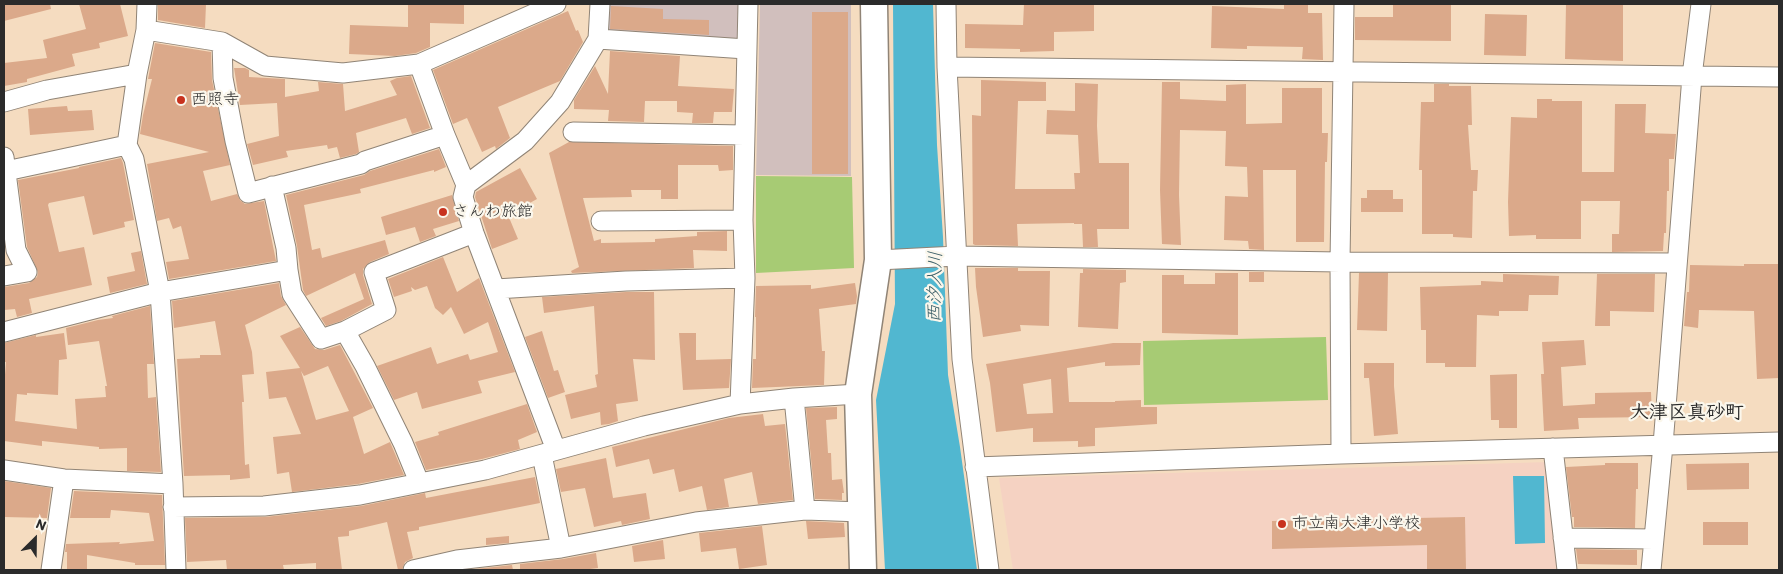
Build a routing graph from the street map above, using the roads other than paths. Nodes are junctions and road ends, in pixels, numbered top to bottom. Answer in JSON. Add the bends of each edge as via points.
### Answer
{"nodes":[{"id":1,"x":147,"y":4,"type":"edge"},
{"id":2,"x":556,"y":4,"type":"edge"},
{"id":3,"x":600,"y":4,"type":"edge"},
{"id":4,"x":748,"y":4,"type":"edge"},
{"id":5,"x":874,"y":4,"type":"edge"},
{"id":6,"x":946,"y":4,"type":"edge"},
{"id":7,"x":1344,"y":4,"type":"edge"},
{"id":8,"x":1701,"y":4,"type":"edge"},
{"id":9,"x":146,"y":30,"type":"junction"},
{"id":10,"x":598,"y":39,"type":"junction"},
{"id":11,"x":222,"y":42,"type":"junction"},
{"id":12,"x":746,"y":49,"type":"junction"},
{"id":13,"x":419,"y":64,"type":"junction"},
{"id":14,"x":947,"y":67,"type":"junction"},
{"id":15,"x":1342,"y":72,"type":"junction"},
{"id":16,"x":137,"y":74,"type":"junction"},
{"id":17,"x":1692,"y":76,"type":"junction"},
{"id":18,"x":1779,"y":77,"type":"edge"},
{"id":19,"x":4,"y":102,"type":"edge"},
{"id":20,"x":573,"y":132,"type":"dead end"},
{"id":21,"x":445,"y":135,"type":"junction"},
{"id":22,"x":744,"y":135,"type":"junction"},
{"id":23,"x":127,"y":145,"type":"junction"},
{"id":24,"x":5,"y":164,"type":"edge"},
{"id":25,"x":466,"y":185,"type":"junction"},
{"id":26,"x":272,"y":186,"type":"junction"},
{"id":27,"x":743,"y":220,"type":"junction"},
{"id":28,"x":601,"y":221,"type":"dead end"},
{"id":29,"x":474,"y":233,"type":"junction"},
{"id":30,"x":957,"y":256,"type":"junction"},
{"id":31,"x":878,"y":260,"type":"junction"},
{"id":32,"x":1340,"y":262,"type":"junction"},
{"id":33,"x":1677,"y":262,"type":"junction"},
{"id":34,"x":288,"y":270,"type":"junction"},
{"id":35,"x":4,"y":276,"type":"edge"},
{"id":36,"x":745,"y":278,"type":"junction"},
{"id":37,"x":496,"y":289,"type":"junction"},
{"id":38,"x":160,"y":292,"type":"junction"},
{"id":39,"x":345,"y":331,"type":"junction"},
{"id":40,"x":4,"y":332,"type":"edge"},
{"id":41,"x":858,"y":394,"type":"junction"},
{"id":42,"x":794,"y":398,"type":"junction"},
{"id":43,"x":740,"y":404,"type":"junction"},
{"id":44,"x":1779,"y":442,"type":"edge"},
{"id":45,"x":1664,"y":445,"type":"junction"},
{"id":46,"x":1553,"y":448,"type":"junction"},
{"id":47,"x":549,"y":452,"type":"junction"},
{"id":48,"x":1341,"y":454,"type":"junction"},
{"id":49,"x":975,"y":467,"type":"junction"},
{"id":50,"x":4,"y":470,"type":"edge"},
{"id":51,"x":64,"y":479,"type":"junction"},
{"id":52,"x":419,"y":482,"type":"junction"},
{"id":53,"x":173,"y":484,"type":"junction"},
{"id":54,"x":173,"y":507,"type":"junction"},
{"id":55,"x":805,"y":510,"type":"junction"},
{"id":56,"x":862,"y":512,"type":"junction"},
{"id":57,"x":1563,"y":538,"type":"junction"},
{"id":58,"x":1654,"y":539,"type":"junction"},
{"id":59,"x":561,"y":548,"type":"junction"},
{"id":60,"x":51,"y":570,"type":"edge"},
{"id":61,"x":176,"y":570,"type":"edge"},
{"id":62,"x":413,"y":570,"type":"edge"},
{"id":63,"x":863,"y":570,"type":"edge"},
{"id":64,"x":989,"y":570,"type":"edge"},
{"id":65,"x":1567,"y":570,"type":"edge"},
{"id":66,"x":1651,"y":570,"type":"edge"}],
"edges":[{"from":1,"to":9,"type":"street"},
{"from":2,"to":13,"type":"street"},
{"from":3,"to":10,"type":"street"},
{"from":4,"to":12,"type":"street"},
{"from":5,"to":31,"type":"street"},
{"from":6,"to":14,"type":"street"},
{"from":7,"to":15,"type":"street"},
{"from":8,"to":17,"type":"street"},
{"from":9,"to":11,"type":"street"},
{"from":9,"to":16,"type":"street"},
{"from":10,"to":12,"type":"street"},
{"from":10,"to":25,"type":"street","via":[[560,102],[524,142]]},
{"from":11,"to":13,"type":"street","via":[[265,66],[343,73]]},
{"from":11,"to":26,"type":"street","via":[[223,78],[248,193]]},
{"from":12,"to":22,"type":"street"},
{"from":13,"to":21,"type":"street"},
{"from":14,"to":15,"type":"street"},
{"from":14,"to":30,"type":"street"},
{"from":15,"to":17,"type":"street"},
{"from":15,"to":32,"type":"street"},
{"from":16,"to":19,"type":"street","via":[[47,90]]},
{"from":16,"to":23,"type":"street"},
{"from":17,"to":18,"type":"street"},
{"from":17,"to":33,"type":"street"},
{"from":20,"to":22,"type":"street"},
{"from":21,"to":25,"type":"street"},
{"from":21,"to":26,"type":"street","via":[[361,164]]},
{"from":22,"to":27,"type":"street"},
{"from":23,"to":24,"type":"street"},
{"from":23,"to":38,"type":"street","via":[[134,159]]},
{"from":24,"to":35,"type":"street","via":[[16,250],[27,272]]},
{"from":25,"to":29,"type":"street","via":[[462,197]]},
{"from":26,"to":34,"type":"street"},
{"from":27,"to":28,"type":"street"},
{"from":27,"to":36,"type":"street"},
{"from":29,"to":37,"type":"street"},
{"from":29,"to":39,"type":"street","via":[[374,272],[386,310]]},
{"from":30,"to":31,"type":"street"},
{"from":30,"to":32,"type":"street"},
{"from":30,"to":49,"type":"street","via":[[962,360]]},
{"from":31,"to":41,"type":"street"},
{"from":32,"to":33,"type":"street"},
{"from":32,"to":48,"type":"street"},
{"from":33,"to":45,"type":"street"},
{"from":34,"to":38,"type":"street"},
{"from":34,"to":39,"type":"street","via":[[292,294],[321,339]]},
{"from":36,"to":37,"type":"street"},
{"from":36,"to":43,"type":"street"},
{"from":37,"to":47,"type":"street"},
{"from":38,"to":40,"type":"street"},
{"from":38,"to":53,"type":"street"},
{"from":39,"to":52,"type":"street","via":[[403,443]]},
{"from":41,"to":42,"type":"street"},
{"from":41,"to":56,"type":"street"},
{"from":42,"to":43,"type":"street"},
{"from":42,"to":55,"type":"street"},
{"from":43,"to":47,"type":"street"},
{"from":44,"to":45,"type":"street"},
{"from":45,"to":46,"type":"street"},
{"from":45,"to":58,"type":"street"},
{"from":46,"to":48,"type":"street"},
{"from":46,"to":57,"type":"street"},
{"from":47,"to":52,"type":"street","via":[[485,470]]},
{"from":47,"to":59,"type":"street"},
{"from":48,"to":49,"type":"street"},
{"from":49,"to":64,"type":"street"},
{"from":50,"to":51,"type":"street"},
{"from":51,"to":53,"type":"street"},
{"from":51,"to":60,"type":"street"},
{"from":52,"to":54,"type":"street","via":[[360,494],[277,504]]},
{"from":53,"to":54,"type":"street"},
{"from":54,"to":61,"type":"street"},
{"from":55,"to":56,"type":"street"},
{"from":55,"to":59,"type":"street","via":[[696,522]]},
{"from":56,"to":63,"type":"street"},
{"from":57,"to":58,"type":"street"},
{"from":57,"to":65,"type":"street"},
{"from":58,"to":66,"type":"street"},
{"from":59,"to":62,"type":"street","via":[[457,560]]}]}
